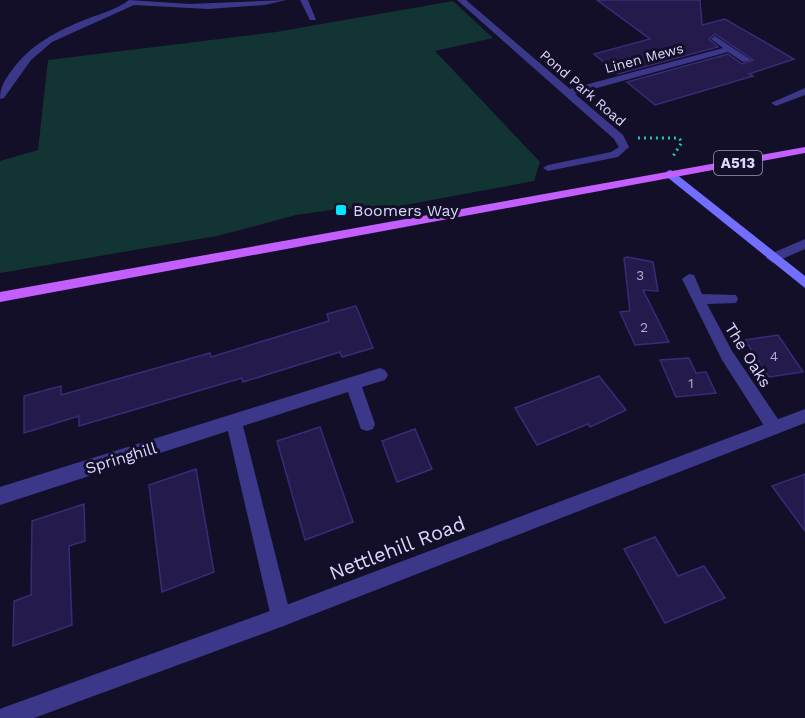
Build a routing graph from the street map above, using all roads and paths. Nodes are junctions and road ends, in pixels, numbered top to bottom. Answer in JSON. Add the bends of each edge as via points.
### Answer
{"nodes":[{"id":1,"x":283,"y":0,"type":"edge"},
{"id":2,"x":304,"y":0,"type":"edge"},
{"id":3,"x":461,"y":0,"type":"edge"},
{"id":4,"x":134,"y":1,"type":"edge"},
{"id":5,"x":312,"y":18,"type":"dead end"},
{"id":6,"x":715,"y":39,"type":"dead end"},
{"id":7,"x":730,"y":49,"type":"junction"},
{"id":8,"x":746,"y":60,"type":"dead end"},
{"id":9,"x":805,"y":91,"type":"edge"},
{"id":10,"x":566,"y":93,"type":"junction"},
{"id":11,"x":0,"y":96,"type":"edge"},
{"id":12,"x":776,"y":102,"type":"dead end"},
{"id":13,"x":619,"y":137,"type":"junction"},
{"id":14,"x":624,"y":147,"type":"joint"},
{"id":15,"x":805,"y":150,"type":"edge"},
{"id":16,"x":548,"y":168,"type":"dead end"},
{"id":17,"x":677,"y":173,"type":"junction"},
{"id":18,"x":805,"y":244,"type":"edge"},
{"id":19,"x":773,"y":258,"type":"junction"},
{"id":20,"x":689,"y":279,"type":"dead end"},
{"id":21,"x":805,"y":283,"type":"edge"},
{"id":22,"x":0,"y":297,"type":"edge"},
{"id":23,"x":697,"y":299,"type":"junction"},
{"id":24,"x":731,"y":299,"type":"dead end"},
{"id":25,"x":380,"y":375,"type":"dead end"},
{"id":26,"x":353,"y":385,"type":"junction"},
{"id":27,"x":805,"y":416,"type":"edge"},
{"id":28,"x":234,"y":423,"type":"junction"},
{"id":29,"x":367,"y":424,"type":"dead end"},
{"id":30,"x":774,"y":427,"type":"junction"},
{"id":31,"x":4,"y":494,"type":"edge"},
{"id":32,"x":281,"y":617,"type":"junction"},
{"id":33,"x":5,"y":718,"type":"edge"}],
"edges":[{"from":1,"to":4,"type":"street","via":[[172,8]]},
{"from":2,"to":5,"type":"street"},
{"from":3,"to":10,"type":"street","name":"Pond Park Road"},
{"from":4,"to":11,"type":"street","via":[[59,32],[36,48],[16,68]]},
{"from":6,"to":7,"type":"street"},
{"from":7,"to":8,"type":"street"},
{"from":7,"to":10,"type":"street","name":"Linen Mews"},
{"from":9,"to":12,"type":"street"},
{"from":10,"to":13,"type":"street","name":"Pond Park Road"},
{"from":13,"to":14,"type":"street","name":"Pond Park Road"},
{"from":13,"to":17,"type":"path","via":[[678,138],[682,142],[671,158]]},
{"from":14,"to":16,"type":"lane","name":"Pond Park Road","via":[[614,155]]},
{"from":15,"to":17,"type":"main road","number":"A513"},
{"from":17,"to":19,"type":"main road"},
{"from":17,"to":22,"type":"main road","number":"A513"},
{"from":18,"to":19,"type":"street"},
{"from":19,"to":21,"type":"main road"},
{"from":20,"to":23,"type":"street","name":"The Oaks"},
{"from":23,"to":24,"type":"street","name":"The Oaks"},
{"from":23,"to":30,"type":"street","name":"The Oaks","via":[[736,373]]},
{"from":25,"to":26,"type":"street","name":"Springhill"},
{"from":26,"to":28,"type":"street","name":"Springhill"},
{"from":26,"to":29,"type":"street"},
{"from":27,"to":30,"type":"street","name":"Nettlehill Road"},
{"from":28,"to":31,"type":"street","name":"Springhill"},
{"from":28,"to":32,"type":"street"},
{"from":30,"to":32,"type":"street","name":"Nettlehill Road"},
{"from":32,"to":33,"type":"street","name":"Nettlehill Road"}]}
